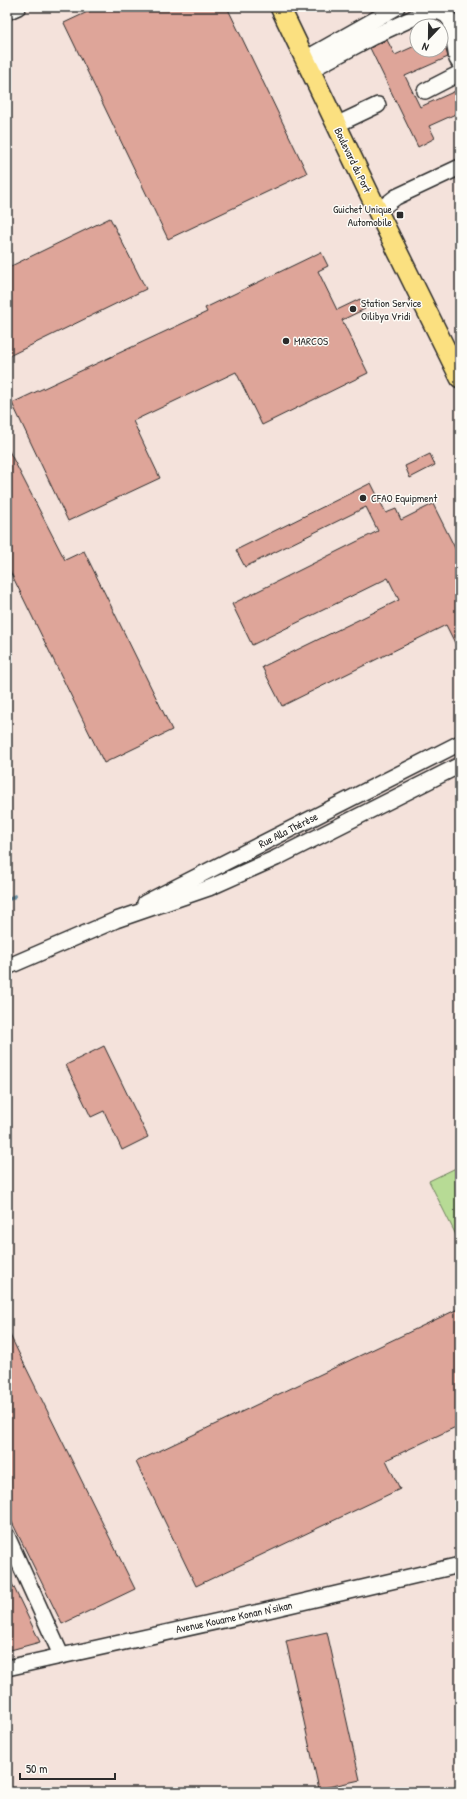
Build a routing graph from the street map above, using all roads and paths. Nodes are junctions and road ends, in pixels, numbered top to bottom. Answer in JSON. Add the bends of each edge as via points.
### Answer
{"nodes":[{"id":1,"x":18,"y":7,"type":"edge"},
{"id":2,"x":280,"y":7,"type":"edge"},
{"id":3,"x":397,"y":7,"type":"edge"},
{"id":4,"x":7,"y":12,"type":"edge"},
{"id":5,"x":307,"y":64,"type":"junction"},
{"id":6,"x":460,"y":64,"type":"edge"},
{"id":7,"x":460,"y":73,"type":"edge"},
{"id":8,"x":425,"y":91,"type":"dead end"},
{"id":9,"x":378,"y":104,"type":"dead end"},
{"id":10,"x":336,"y":125,"type":"junction"},
{"id":11,"x":460,"y":167,"type":"edge"},
{"id":12,"x":374,"y":203,"type":"junction"},
{"id":13,"x":460,"y":378,"type":"edge"},
{"id":14,"x":460,"y":743,"type":"edge"},
{"id":15,"x":460,"y":765,"type":"edge"},
{"id":16,"x":116,"y":920,"type":"junction"},
{"id":17,"x":7,"y":967,"type":"edge"},
{"id":18,"x":7,"y":1536,"type":"edge"},
{"id":19,"x":460,"y":1565,"type":"edge"},
{"id":20,"x":61,"y":1655,"type":"junction"},
{"id":21,"x":7,"y":1668,"type":"edge"}],
"edges":[{"from":1,"to":4,"type":"street"},
{"from":2,"to":5,"type":"main road","name":"Boulevard du Port"},
{"from":3,"to":5,"type":"street"},
{"from":5,"to":6,"type":"street","via":[[424,13],[437,11],[451,21]]},
{"from":5,"to":10,"type":"main road","name":"Boulevard du Port"},
{"from":7,"to":8,"type":"street"},
{"from":9,"to":10,"type":"street"},
{"from":10,"to":12,"type":"main road","name":"Boulevard du Port"},
{"from":11,"to":12,"type":"street","via":[[396,197]]},
{"from":12,"to":13,"type":"main road","name":"Boulevard du Port"},
{"from":14,"to":16,"type":"street","name":"Rue Alla Thérèse","via":[[166,892]]},
{"from":15,"to":16,"type":"street","name":"Rue Alla Thérèse","via":[[276,858],[171,902]]},
{"from":16,"to":17,"type":"street","name":"Rue Alla Thérèse"},
{"from":18,"to":20,"type":"street"},
{"from":19,"to":20,"type":"street","name":"Avenue Kouame Konan N'sikan"},
{"from":20,"to":21,"type":"street","name":"Avenue Kouame Konan N'sikan"}]}
